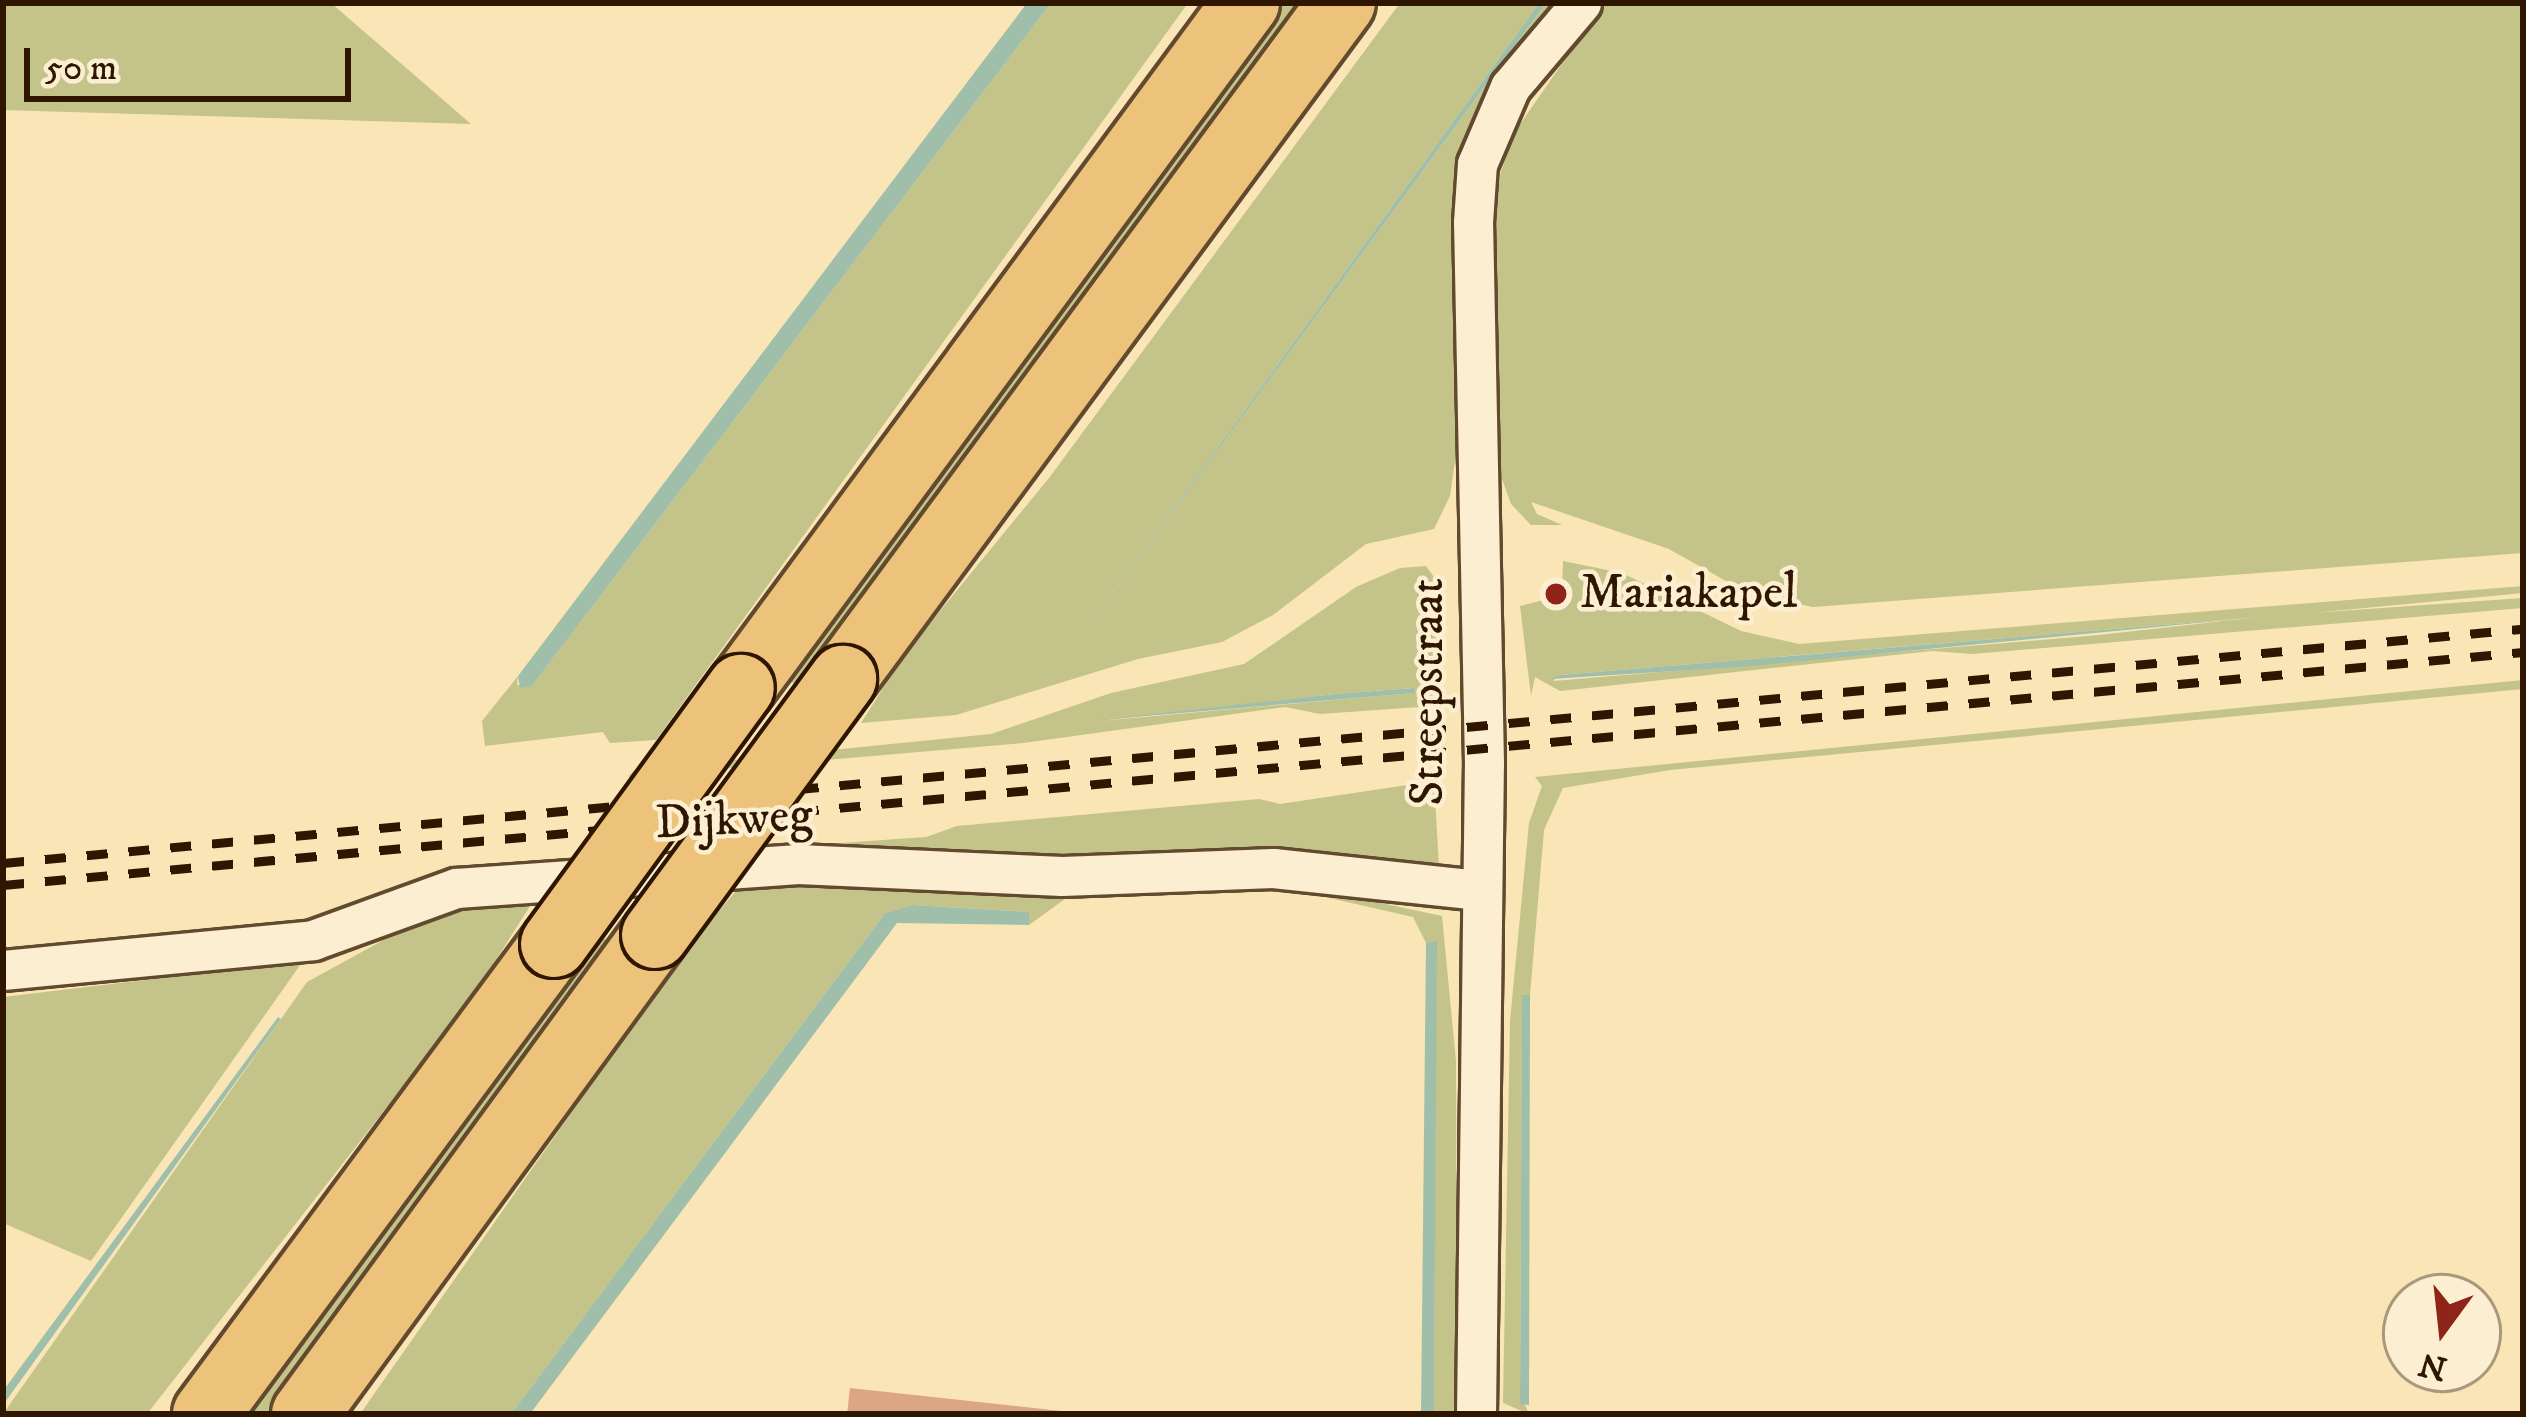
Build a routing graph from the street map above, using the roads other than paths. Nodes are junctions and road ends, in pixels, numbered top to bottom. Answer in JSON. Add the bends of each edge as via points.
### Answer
{"nodes":[{"id":1,"x":1246,"y":3,"type":"edge"},
{"id":2,"x":1342,"y":3,"type":"edge"},
{"id":3,"x":1581,"y":3,"type":"edge"},
{"id":4,"x":1480,"y":890,"type":"junction"},
{"id":5,"x":3,"y":970,"type":"edge"},
{"id":6,"x":206,"y":1414,"type":"edge"},
{"id":7,"x":304,"y":1414,"type":"edge"},
{"id":8,"x":1476,"y":1414,"type":"edge"}],
"edges":[{"from":1,"to":6,"type":"highway","bridge":true},
{"from":2,"to":7,"type":"highway","bridge":true},
{"from":3,"to":4,"type":"street","name":"Streepstraat","via":[[1510,87],[1478,164],[1471,316]]},
{"from":4,"to":5,"type":"street","name":"Dijkweg","via":[[1273,868],[1062,876],[798,864],[456,889],[313,940]]},
{"from":4,"to":8,"type":"street","name":"Streepstraat"}]}
